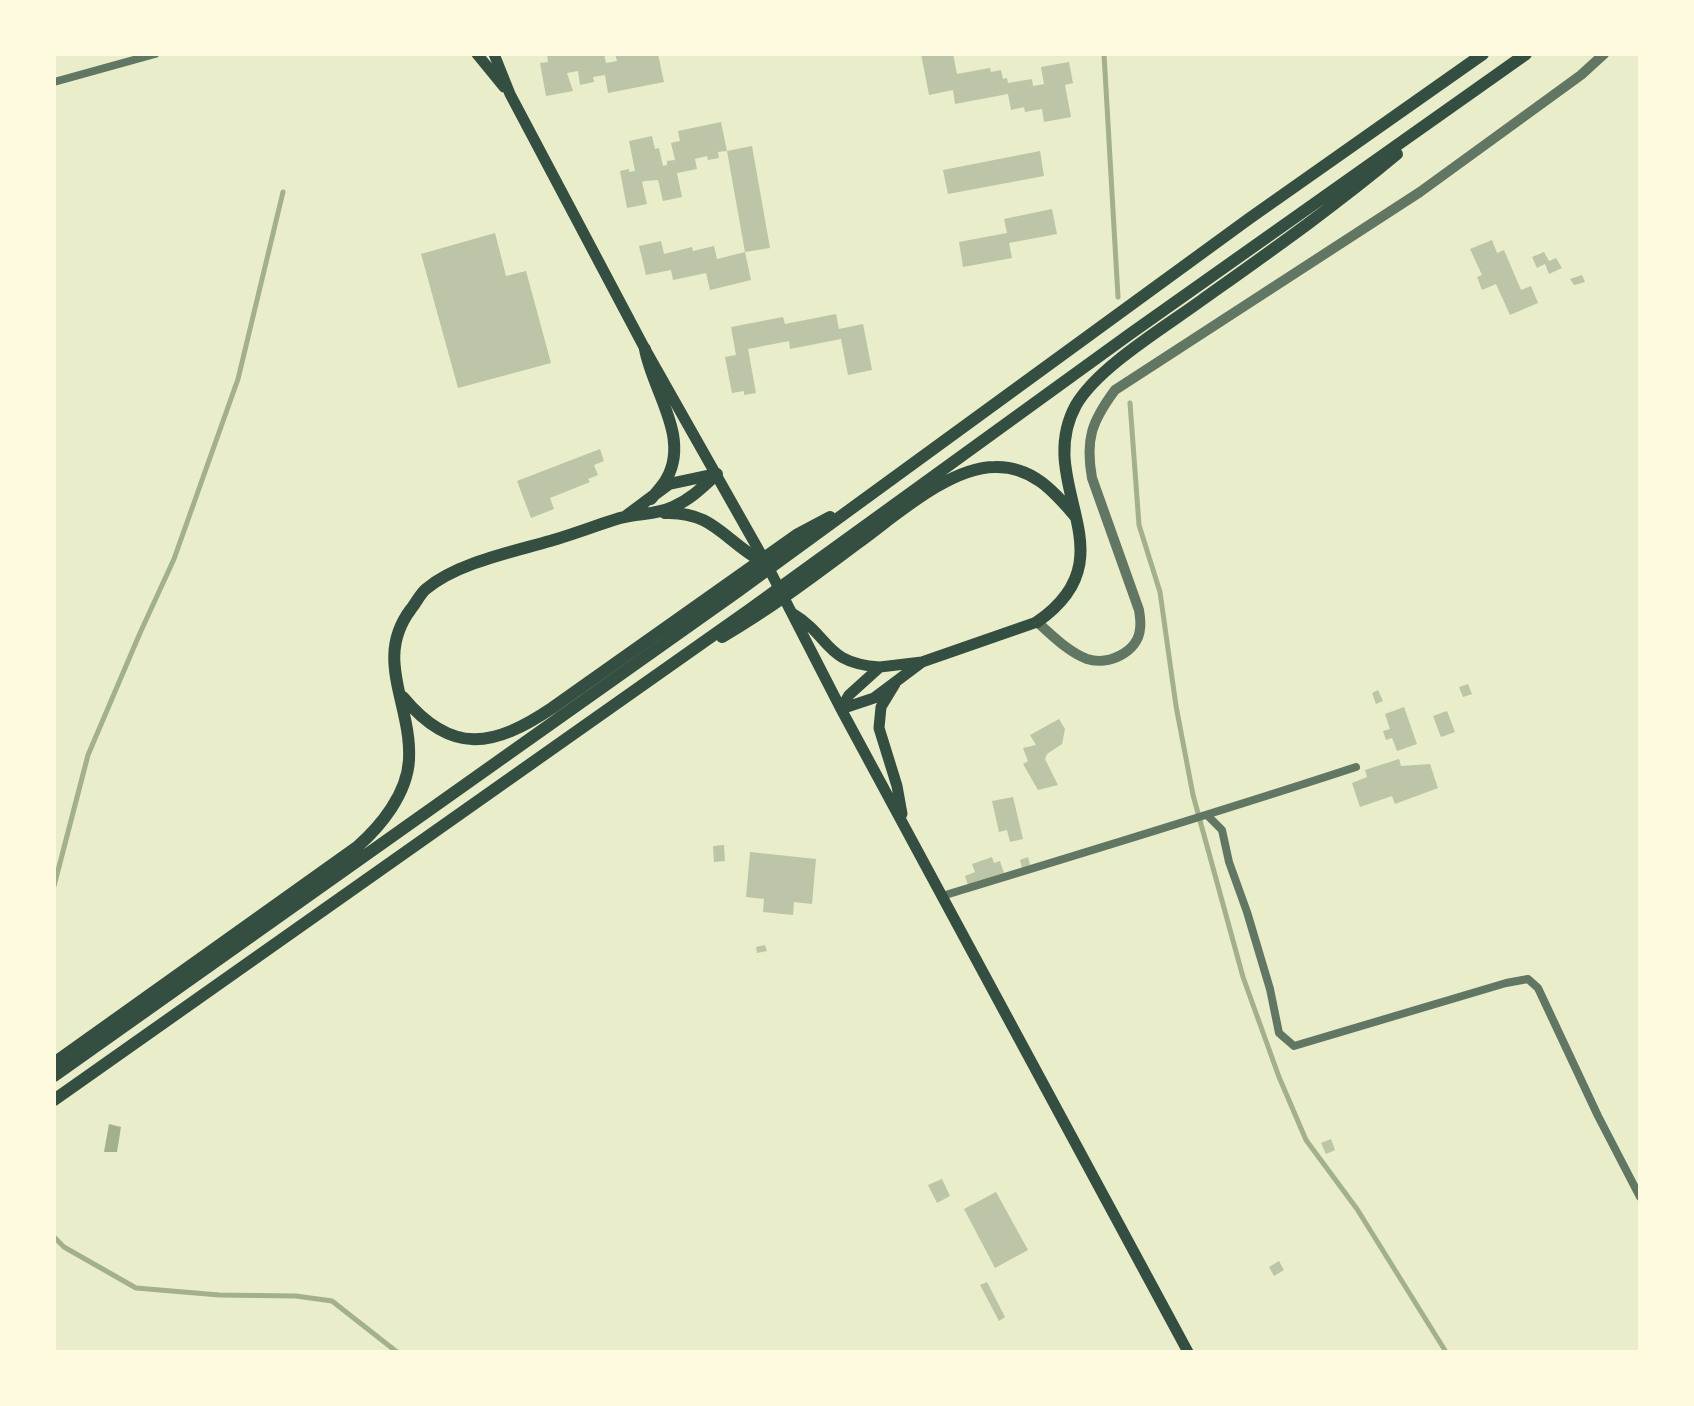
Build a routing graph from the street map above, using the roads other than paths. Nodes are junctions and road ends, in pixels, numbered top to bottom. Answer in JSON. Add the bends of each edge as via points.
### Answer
{"nodes":[{"id":1,"x":155,"y":54,"type":"edge"},
{"id":2,"x":477,"y":54,"type":"edge"},
{"id":3,"x":494,"y":54,"type":"edge"},
{"id":4,"x":1483,"y":54,"type":"edge"},
{"id":5,"x":1526,"y":54,"type":"edge"},
{"id":6,"x":1604,"y":54,"type":"edge"},
{"id":7,"x":54,"y":82,"type":"edge"},
{"id":8,"x":510,"y":94,"type":"junction"},
{"id":9,"x":1421,"y":128,"type":"junction"},
{"id":10,"x":645,"y":349,"type":"junction"},
{"id":11,"x":717,"y":474,"type":"junction"},
{"id":12,"x":651,"y":499,"type":"junction"},
{"id":13,"x":658,"y":514,"type":"junction"},
{"id":14,"x":623,"y":517,"type":"junction"},
{"id":15,"x":1077,"y":518,"type":"junction"},
{"id":16,"x":766,"y":563,"type":"junction"},
{"id":17,"x":806,"y":574,"type":"junction"},
{"id":18,"x":734,"y":587,"type":"junction"},
{"id":19,"x":790,"y":612,"type":"junction"},
{"id":20,"x":1037,"y":622,"type":"junction"},
{"id":21,"x":922,"y":662,"type":"junction"},
{"id":22,"x":880,"y":667,"type":"junction"},
{"id":23,"x":895,"y":684,"type":"junction"},
{"id":24,"x":401,"y":694,"type":"junction"},
{"id":25,"x":841,"y":709,"type":"junction"},
{"id":26,"x":1356,"y":767,"type":"dead end"},
{"id":27,"x":1208,"y":816,"type":"junction"},
{"id":28,"x":904,"y":826,"type":"junction"},
{"id":29,"x":942,"y":896,"type":"junction"},
{"id":30,"x":54,"y":1063,"type":"edge"},
{"id":31,"x":54,"y":1076,"type":"edge"},
{"id":32,"x":54,"y":1100,"type":"edge"},
{"id":33,"x":1640,"y":1197,"type":"edge"},
{"id":34,"x":1188,"y":1352,"type":"edge"}],
"edges":[{"from":1,"to":7,"type":"street"},
{"from":2,"to":8,"type":"main road"},
{"from":3,"to":8,"type":"main road"},
{"from":4,"to":18,"type":"highway"},
{"from":5,"to":9,"type":"highway"},
{"from":6,"to":20,"type":"street","via":[[1420,192],[1115,390],[1090,432],[1088,457],[1139,610],[1141,632],[1126,652],[1108,661],[1090,660]]},
{"from":8,"to":10,"type":"main road"},
{"from":9,"to":15,"type":"highway","via":[[1380,168],[1125,355],[1084,392],[1068,425],[1064,459]]},
{"from":9,"to":17,"type":"highway"},
{"from":10,"to":11,"type":"main road"},
{"from":10,"to":12,"type":"highway","via":[[674,452],[668,477]]},
{"from":11,"to":12,"type":"highway","via":[[669,484]]},
{"from":11,"to":13,"type":"highway","via":[[694,495]]},
{"from":11,"to":16,"type":"main road"},
{"from":12,"to":14,"type":"highway"},
{"from":13,"to":14,"type":"highway"},
{"from":13,"to":16,"type":"highway","via":[[683,513],[709,521]]},
{"from":14,"to":24,"type":"highway","via":[[471,564],[426,590],[398,626],[392,654]]},
{"from":15,"to":17,"type":"highway","via":[[1033,476],[994,466],[947,481]]},
{"from":15,"to":20,"type":"highway","via":[[1081,564],[1070,592]]},
{"from":16,"to":19,"type":"main road"},
{"from":17,"to":32,"type":"highway","via":[[670,664]]},
{"from":18,"to":24,"type":"highway","via":[[505,736],[457,737],[421,718]]},
{"from":18,"to":31,"type":"highway"},
{"from":19,"to":22,"type":"main road","via":[[840,658]]},
{"from":19,"to":25,"type":"main road"},
{"from":20,"to":21,"type":"main road"},
{"from":21,"to":22,"type":"main road"},
{"from":21,"to":23,"type":"main road"},
{"from":22,"to":25,"type":"main road","via":[[855,688]]},
{"from":23,"to":25,"type":"main road"},
{"from":23,"to":28,"type":"main road","via":[[881,707],[879,728]]},
{"from":24,"to":30,"type":"highway","via":[[409,764],[396,799],[375,830]]},
{"from":25,"to":28,"type":"main road"},
{"from":26,"to":27,"type":"street"},
{"from":27,"to":29,"type":"street"},
{"from":27,"to":33,"type":"street","via":[[1222,830],[1279,1033],[1294,1046],[1528,979],[1538,988]]},
{"from":28,"to":29,"type":"main road"},
{"from":29,"to":34,"type":"main road"}]}
